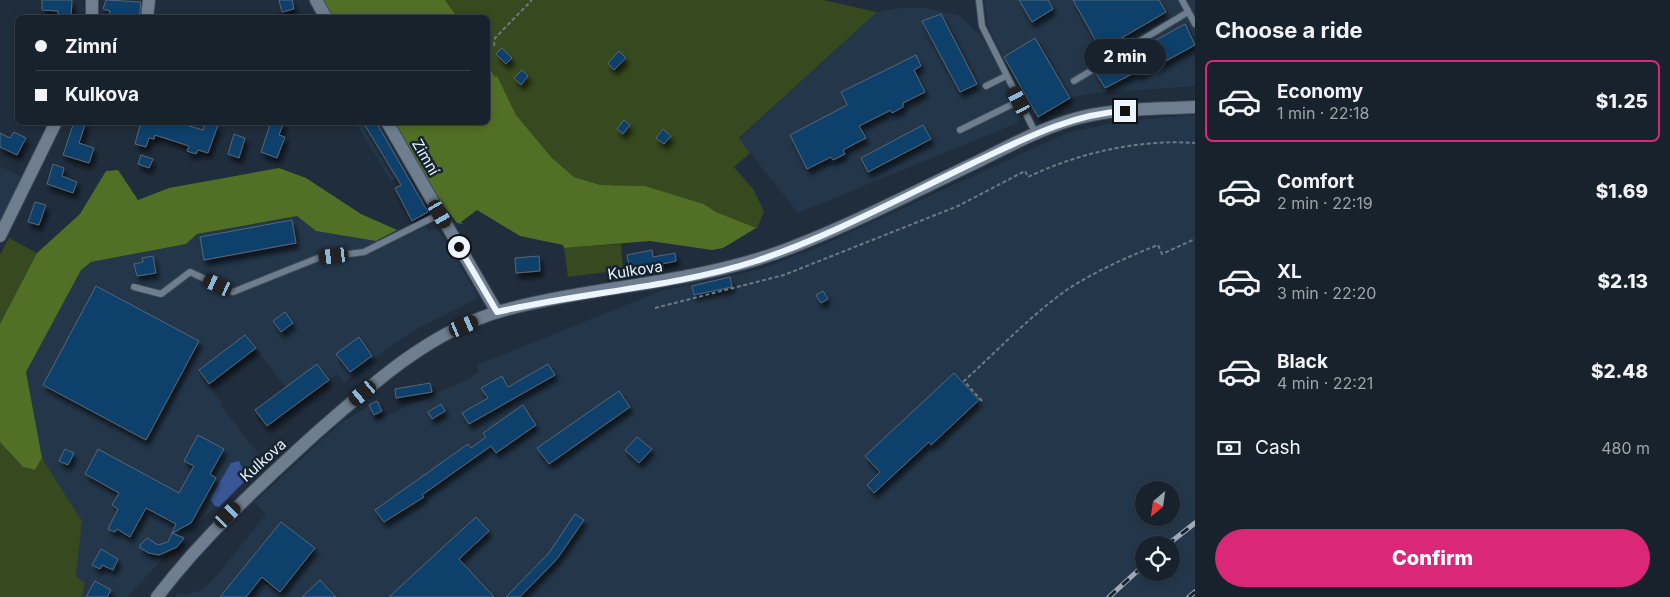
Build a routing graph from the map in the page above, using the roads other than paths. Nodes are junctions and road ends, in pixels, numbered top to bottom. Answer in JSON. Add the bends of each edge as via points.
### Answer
{"nodes":[{"id":1,"x":92,"y":0,"type":"edge"},
{"id":2,"x":149,"y":0,"type":"edge"},
{"id":3,"x":316,"y":0,"type":"edge"},
{"id":4,"x":979,"y":0,"type":"edge"},
{"id":5,"x":1182,"y":0,"type":"edge"},
{"id":6,"x":1188,"y":12,"type":"junction"},
{"id":7,"x":92,"y":15,"type":"edge"},
{"id":8,"x":147,"y":15,"type":"edge"},
{"id":9,"x":324,"y":15,"type":"edge"},
{"id":10,"x":1195,"y":24,"type":"edge"},
{"id":11,"x":1006,"y":76,"type":"junction"},
{"id":12,"x":1074,"y":81,"type":"dead end"},
{"id":13,"x":986,"y":86,"type":"dead end"},
{"id":14,"x":1019,"y":101,"type":"junction"},
{"id":15,"x":1195,"y":107,"type":"edge"},
{"id":16,"x":55,"y":125,"type":"edge"},
{"id":17,"x":389,"y":125,"type":"edge"},
{"id":18,"x":960,"y":130,"type":"dead end"},
{"id":19,"x":1036,"y":134,"type":"junction"},
{"id":20,"x":440,"y":214,"type":"junction"},
{"id":21,"x":0,"y":236,"type":"edge"},
{"id":22,"x":134,"y":287,"type":"dead end"},
{"id":23,"x":497,"y":312,"type":"junction"},
{"id":24,"x":157,"y":597,"type":"edge"}],
"edges":[{"from":1,"to":7,"type":"street"},
{"from":2,"to":8,"type":"street"},
{"from":3,"to":9,"type":"street"},
{"from":4,"to":11,"type":"lane","via":[[982,26]]},
{"from":5,"to":6,"type":"lane"},
{"from":6,"to":10,"type":"lane"},
{"from":6,"to":12,"type":"lane"},
{"from":11,"to":13,"type":"lane"},
{"from":11,"to":14,"type":"lane"},
{"from":14,"to":18,"type":"lane"},
{"from":14,"to":19,"type":"lane"},
{"from":15,"to":19,"type":"street","name":"Kulkova","via":[[1111,111],[1072,120]]},
{"from":16,"to":21,"type":"street"},
{"from":17,"to":20,"type":"street","name":"Zimní"},
{"from":19,"to":23,"type":"street","name":"Kulkova","via":[[829,232],[756,260],[668,281]]},
{"from":20,"to":22,"type":"lane","via":[[364,252],[318,258],[232,292],[190,272],[161,294]]},
{"from":20,"to":23,"type":"street","name":"Zimní"},
{"from":23,"to":24,"type":"street","name":"Kulkova","via":[[438,338],[365,390],[238,504]]}]}
